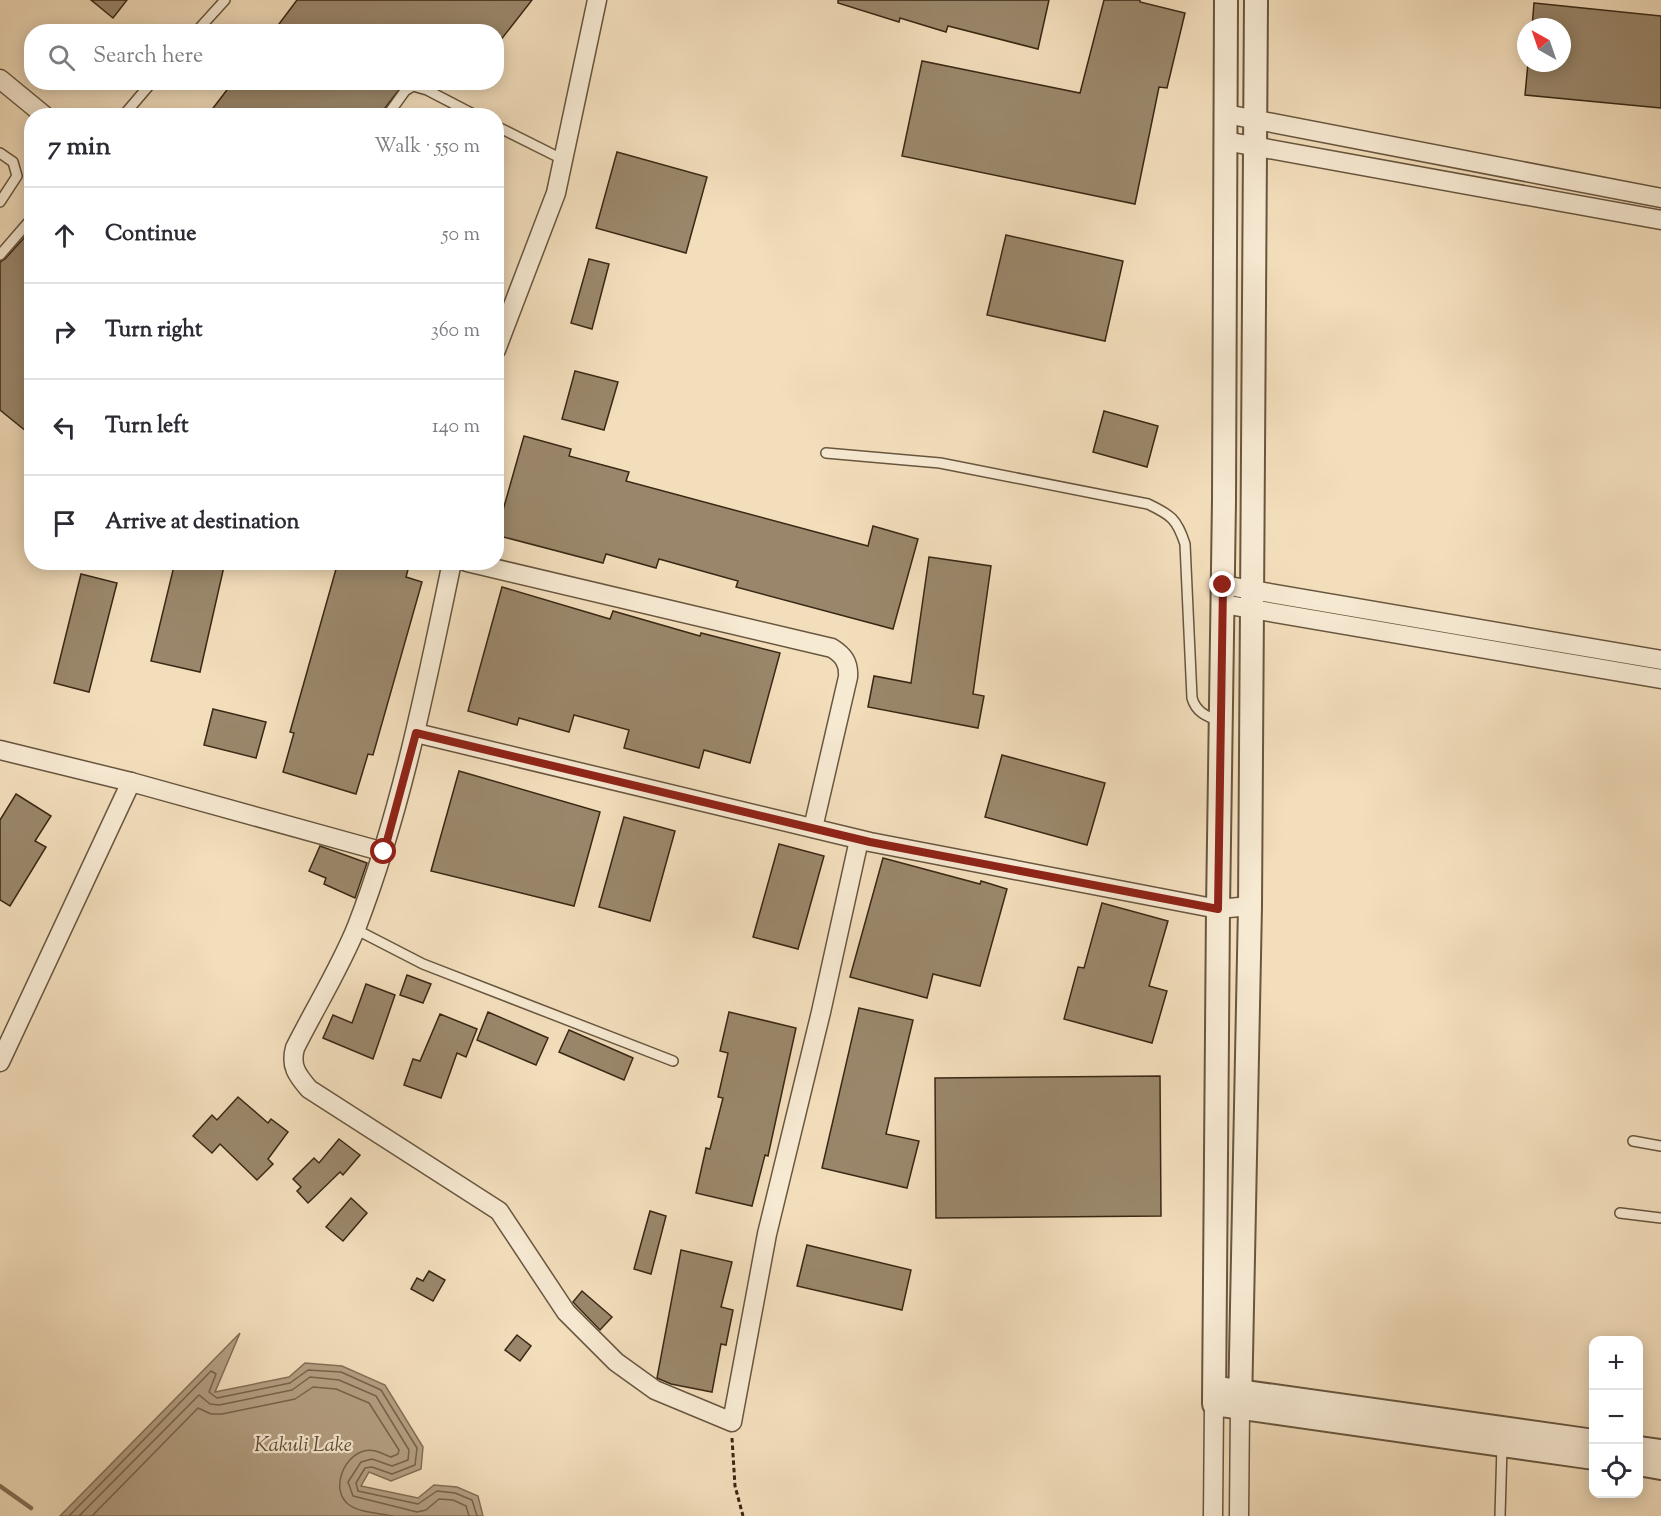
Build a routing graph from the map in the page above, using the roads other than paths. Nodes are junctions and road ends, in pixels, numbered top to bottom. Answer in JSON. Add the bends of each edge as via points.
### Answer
{"nodes":[{"id":1,"x":225,"y":0,"type":"edge"},
{"id":2,"x":597,"y":0,"type":"edge"},
{"id":3,"x":1226,"y":0,"type":"edge"},
{"id":4,"x":1256,"y":0,"type":"edge"},
{"id":5,"x":203,"y":24,"type":"edge"},
{"id":6,"x":0,"y":79,"type":"edge"},
{"id":7,"x":145,"y":90,"type":"edge"},
{"id":8,"x":407,"y":90,"type":"edge"},
{"id":9,"x":427,"y":90,"type":"edge"},
{"id":10,"x":35,"y":108,"type":"edge"},
{"id":11,"x":130,"y":108,"type":"edge"},
{"id":12,"x":393,"y":108,"type":"edge"},
{"id":13,"x":462,"y":108,"type":"edge"},
{"id":14,"x":1226,"y":114,"type":"junction"},
{"id":15,"x":1256,"y":120,"type":"junction"},
{"id":16,"x":504,"y":130,"type":"edge"},
{"id":17,"x":1225,"y":141,"type":"junction"},
{"id":18,"x":1254,"y":146,"type":"junction"},
{"id":19,"x":0,"y":153,"type":"edge"},
{"id":20,"x":562,"y":159,"type":"junction"},
{"id":21,"x":1661,"y":198,"type":"edge"},
{"id":22,"x":0,"y":202,"type":"edge"},
{"id":23,"x":1661,"y":220,"type":"edge"},
{"id":24,"x":24,"y":227,"type":"edge"},
{"id":25,"x":0,"y":255,"type":"edge"},
{"id":26,"x":504,"y":325,"type":"edge"},
{"id":27,"x":826,"y":453,"type":"dead end"},
{"id":28,"x":450,"y":570,"type":"edge"},
{"id":29,"x":501,"y":570,"type":"edge"},
{"id":30,"x":1223,"y":594,"type":"junction"},
{"id":31,"x":1252,"y":599,"type":"junction"},
{"id":32,"x":1661,"y":660,"type":"edge"},
{"id":33,"x":1661,"y":679,"type":"edge"},
{"id":34,"x":1221,"y":722,"type":"junction"},
{"id":35,"x":416,"y":733,"type":"junction"},
{"id":36,"x":0,"y":750,"type":"edge"},
{"id":37,"x":131,"y":782,"type":"junction"},
{"id":38,"x":813,"y":828,"type":"junction"},
{"id":39,"x":859,"y":840,"type":"junction"},
{"id":40,"x":384,"y":852,"type":"junction"},
{"id":41,"x":1250,"y":906,"type":"junction"},
{"id":42,"x":1218,"y":909,"type":"junction"},
{"id":43,"x":356,"y":929,"type":"junction"},
{"id":44,"x":673,"y":1061,"type":"dead end"},
{"id":45,"x":0,"y":1062,"type":"edge"},
{"id":46,"x":1634,"y":1141,"type":"dead end"},
{"id":47,"x":1661,"y":1146,"type":"edge"},
{"id":48,"x":1245,"y":1163,"type":"junction"},
{"id":49,"x":1216,"y":1164,"type":"junction"},
{"id":50,"x":1620,"y":1213,"type":"dead end"},
{"id":51,"x":1661,"y":1218,"type":"edge"},
{"id":52,"x":1214,"y":1396,"type":"junction"},
{"id":53,"x":1240,"y":1399,"type":"junction"},
{"id":54,"x":1589,"y":1441,"type":"edge"},
{"id":55,"x":1502,"y":1445,"type":"junction"},
{"id":56,"x":1643,"y":1449,"type":"edge"},
{"id":57,"x":1661,"y":1451,"type":"edge"},
{"id":58,"x":1589,"y":1457,"type":"edge"},
{"id":59,"x":1643,"y":1465,"type":"edge"},
{"id":60,"x":1661,"y":1468,"type":"edge"},
{"id":61,"x":1213,"y":1516,"type":"edge"},
{"id":62,"x":1239,"y":1516,"type":"edge"},
{"id":63,"x":1500,"y":1516,"type":"edge"}],
"edges":[{"from":1,"to":5,"type":"lane"},
{"from":2,"to":20,"type":"street"},
{"from":3,"to":14,"type":"street"},
{"from":4,"to":15,"type":"street"},
{"from":6,"to":10,"type":"street"},
{"from":7,"to":11,"type":"lane"},
{"from":8,"to":12,"type":"lane"},
{"from":9,"to":13,"type":"lane"},
{"from":14,"to":15,"type":"street"},
{"from":14,"to":17,"type":"street"},
{"from":15,"to":18,"type":"street"},
{"from":15,"to":21,"type":"street"},
{"from":16,"to":20,"type":"lane"},
{"from":17,"to":18,"type":"street"},
{"from":17,"to":30,"type":"street"},
{"from":18,"to":23,"type":"street"},
{"from":18,"to":31,"type":"street"},
{"from":19,"to":22,"type":"lane","via":[[13,162],[17,176]]},
{"from":20,"to":26,"type":"street","via":[[556,193]]},
{"from":24,"to":25,"type":"lane"},
{"from":27,"to":34,"type":"lane","via":[[940,463],[1148,504],[1167,513],[1179,525],[1185,544],[1192,698],[1202,714]]},
{"from":28,"to":35,"type":"street"},
{"from":29,"to":38,"type":"street","via":[[832,648],[839,653],[846,661],[848,676]]},
{"from":30,"to":31,"type":"street"},
{"from":30,"to":34,"type":"street"},
{"from":31,"to":32,"type":"street"},
{"from":31,"to":33,"type":"street"},
{"from":31,"to":41,"type":"street"},
{"from":34,"to":42,"type":"street"},
{"from":35,"to":38,"type":"street"},
{"from":35,"to":40,"type":"street"},
{"from":36,"to":37,"type":"street"},
{"from":37,"to":40,"type":"street"},
{"from":37,"to":45,"type":"street"},
{"from":38,"to":39,"type":"street"},
{"from":39,"to":42,"type":"street"},
{"from":39,"to":43,"type":"street","via":[[767,1234],[732,1422],[655,1390],[616,1362],[566,1312],[499,1210],[309,1089],[297,1075],[292,1062],[295,1048]]},
{"from":40,"to":43,"type":"street"},
{"from":41,"to":42,"type":"street"},
{"from":41,"to":48,"type":"street"},
{"from":42,"to":49,"type":"street"},
{"from":43,"to":44,"type":"lane","via":[[423,964]]},
{"from":46,"to":47,"type":"lane"},
{"from":48,"to":49,"type":"street"},
{"from":48,"to":53,"type":"street"},
{"from":49,"to":52,"type":"street"},
{"from":50,"to":51,"type":"lane"},
{"from":52,"to":53,"type":"street"},
{"from":52,"to":61,"type":"street"},
{"from":53,"to":54,"type":"street"},
{"from":53,"to":55,"type":"street"},
{"from":53,"to":62,"type":"street"},
{"from":55,"to":58,"type":"street"},
{"from":55,"to":63,"type":"lane"},
{"from":56,"to":57,"type":"street"},
{"from":59,"to":60,"type":"street"}]}
